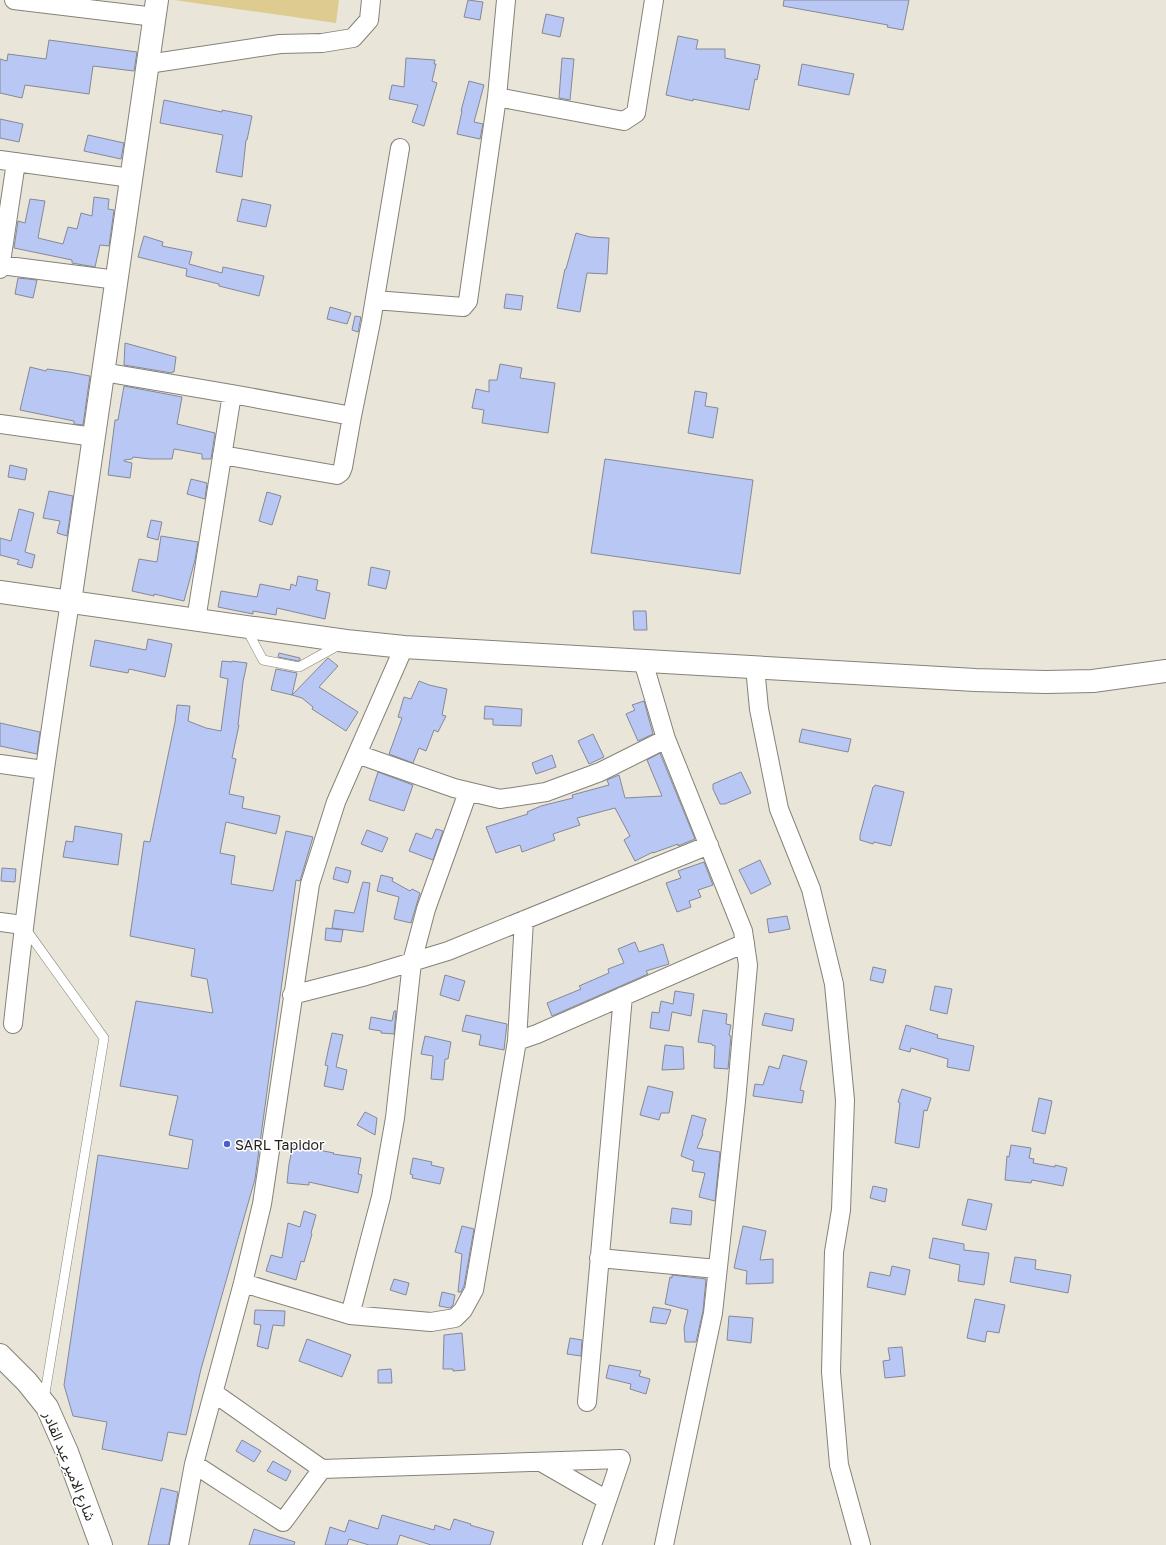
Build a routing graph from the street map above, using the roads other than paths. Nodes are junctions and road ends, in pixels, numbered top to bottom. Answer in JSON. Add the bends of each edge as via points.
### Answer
{"nodes":[{"id":1,"x":14,"y":0,"type":"edge"},
{"id":2,"x":371,"y":0,"type":"edge"},
{"id":3,"x":506,"y":0,"type":"edge"},
{"id":4,"x":654,"y":0,"type":"edge"},
{"id":5,"x":43,"y":2,"type":"edge"},
{"id":6,"x":156,"y":9,"type":"edge"},
{"id":7,"x":148,"y":64,"type":"junction"},
{"id":8,"x":497,"y":97,"type":"junction"},
{"id":9,"x":400,"y":148,"type":"dead end"},
{"id":10,"x":8,"y":161,"type":"edge"},
{"id":11,"x":131,"y":178,"type":"junction"},
{"id":12,"x":0,"y":266,"type":"edge"},
{"id":13,"x":116,"y":280,"type":"junction"},
{"id":14,"x":375,"y":300,"type":"junction"},
{"id":15,"x":103,"y":372,"type":"junction"},
{"id":16,"x":232,"y":394,"type":"junction"},
{"id":17,"x":352,"y":416,"type":"junction"},
{"id":18,"x":0,"y":424,"type":"edge"},
{"id":19,"x":94,"y":437,"type":"junction"},
{"id":20,"x":222,"y":455,"type":"junction"},
{"id":21,"x":0,"y":592,"type":"edge"},
{"id":22,"x":70,"y":602,"type":"junction"},
{"id":23,"x":196,"y":620,"type":"junction"},
{"id":24,"x":246,"y":627,"type":"junction"},
{"id":25,"x":346,"y":641,"type":"junction"},
{"id":26,"x":404,"y":647,"type":"junction"},
{"id":27,"x":643,"y":661,"type":"junction"},
{"id":28,"x":755,"y":667,"type":"junction"},
{"id":29,"x":1166,"y":671,"type":"edge"},
{"id":30,"x":666,"y":739,"type":"junction"},
{"id":31,"x":357,"y":754,"type":"junction"},
{"id":32,"x":0,"y":764,"type":"edge"},
{"id":33,"x":44,"y":770,"type":"junction"},
{"id":34,"x":468,"y":792,"type":"junction"},
{"id":35,"x":709,"y":845,"type":"junction"},
{"id":36,"x":524,"y":920,"type":"junction"},
{"id":37,"x":0,"y":922,"type":"edge"},
{"id":38,"x":23,"y":925,"type":"junction"},
{"id":39,"x":745,"y":943,"type":"junction"},
{"id":40,"x":412,"y":962,"type":"junction"},
{"id":41,"x":292,"y":995,"type":"junction"},
{"id":42,"x":623,"y":996,"type":"junction"},
{"id":43,"x":13,"y":1024,"type":"dead end"},
{"id":44,"x":517,"y":1041,"type":"junction"},
{"id":45,"x":600,"y":1258,"type":"junction"},
{"id":46,"x":717,"y":1269,"type":"junction"},
{"id":47,"x":243,"y":1283,"type":"junction"},
{"id":48,"x":350,"y":1315,"type":"junction"},
{"id":49,"x":0,"y":1355,"type":"edge"},
{"id":50,"x":214,"y":1393,"type":"junction"},
{"id":51,"x":43,"y":1402,"type":"junction"},
{"id":52,"x":587,"y":1402,"type":"dead end"},
{"id":53,"x":542,"y":1462,"type":"junction"},
{"id":54,"x":194,"y":1464,"type":"junction"},
{"id":55,"x":322,"y":1469,"type":"junction"},
{"id":56,"x":607,"y":1500,"type":"junction"},
{"id":57,"x":101,"y":1545,"type":"edge"},
{"id":58,"x":179,"y":1545,"type":"edge"},
{"id":59,"x":592,"y":1545,"type":"edge"},
{"id":60,"x":664,"y":1545,"type":"edge"},
{"id":61,"x":861,"y":1545,"type":"edge"}],
"edges":[{"from":1,"to":5,"type":"street"},
{"from":2,"to":7,"type":"street","via":[[369,20],[353,38],[322,43],[280,44]]},
{"from":3,"to":8,"type":"street"},
{"from":4,"to":8,"type":"street","via":[[636,113],[624,121]]},
{"from":5,"to":6,"type":"street"},
{"from":6,"to":7,"type":"main road"},
{"from":7,"to":11,"type":"main road"},
{"from":8,"to":14,"type":"street","via":[[468,301],[463,307]]},
{"from":9,"to":14,"type":"street"},
{"from":10,"to":11,"type":"street"},
{"from":10,"to":12,"type":"street"},
{"from":11,"to":13,"type":"main road"},
{"from":12,"to":13,"type":"street"},
{"from":13,"to":15,"type":"main road"},
{"from":14,"to":17,"type":"street"},
{"from":15,"to":16,"type":"street"},
{"from":15,"to":19,"type":"main road"},
{"from":16,"to":17,"type":"street"},
{"from":16,"to":20,"type":"street"},
{"from":17,"to":20,"type":"street","via":[[343,467],[337,475]]},
{"from":18,"to":19,"type":"street"},
{"from":19,"to":22,"type":"main road"},
{"from":20,"to":23,"type":"street"},
{"from":21,"to":22,"type":"main road"},
{"from":22,"to":23,"type":"main road"},
{"from":22,"to":33,"type":"street"},
{"from":23,"to":24,"type":"main road"},
{"from":24,"to":25,"type":"main road"},
{"from":24,"to":25,"type":"lane","via":[[263,660],[299,667]]},
{"from":25,"to":26,"type":"main road"},
{"from":26,"to":27,"type":"main road"},
{"from":26,"to":31,"type":"street"},
{"from":27,"to":28,"type":"main road"},
{"from":27,"to":30,"type":"street"},
{"from":28,"to":29,"type":"main road","via":[[1046,682],[1093,681]]},
{"from":28,"to":61,"type":"street","via":[[759,709],[780,809],[811,889],[834,984],[845,1100],[841,1210],[834,1252],[831,1372],[839,1465]]},
{"from":30,"to":34,"type":"street","via":[[600,772],[546,792],[500,799]]},
{"from":30,"to":35,"type":"street"},
{"from":31,"to":34,"type":"street"},
{"from":31,"to":41,"type":"street","via":[[336,802],[310,884]]},
{"from":32,"to":33,"type":"street"},
{"from":33,"to":38,"type":"street"},
{"from":34,"to":40,"type":"street","via":[[426,909]]},
{"from":35,"to":36,"type":"street"},
{"from":35,"to":39,"type":"street","via":[[743,931]]},
{"from":36,"to":40,"type":"street","via":[[448,951]]},
{"from":36,"to":44,"type":"street"},
{"from":37,"to":38,"type":"street"},
{"from":38,"to":43,"type":"street"},
{"from":38,"to":51,"type":"lane","via":[[104,1038]]},
{"from":39,"to":42,"type":"street"},
{"from":39,"to":46,"type":"street","via":[[748,965]]},
{"from":40,"to":41,"type":"street"},
{"from":40,"to":48,"type":"street","via":[[395,1118],[381,1198]]},
{"from":41,"to":47,"type":"street","via":[[262,1204]]},
{"from":42,"to":44,"type":"street"},
{"from":42,"to":45,"type":"street"},
{"from":44,"to":48,"type":"street","via":[[474,1290],[463,1310],[455,1318],[431,1322]]},
{"from":45,"to":46,"type":"street"},
{"from":45,"to":52,"type":"street"},
{"from":46,"to":60,"type":"street","via":[[713,1313]]},
{"from":47,"to":48,"type":"street"},
{"from":47,"to":50,"type":"street"},
{"from":49,"to":51,"type":"main road","name":"شارع الامير عبد القادر"},
{"from":50,"to":54,"type":"street"},
{"from":50,"to":55,"type":"street"},
{"from":51,"to":57,"type":"main road","name":"شارع الامير عبد القادر","via":[[67,1452]]},
{"from":53,"to":55,"type":"street"},
{"from":53,"to":56,"type":"street"},
{"from":53,"to":56,"type":"street","via":[[621,1459]]},
{"from":54,"to":55,"type":"street","via":[[283,1522]]},
{"from":54,"to":58,"type":"street"},
{"from":56,"to":59,"type":"street"}]}
